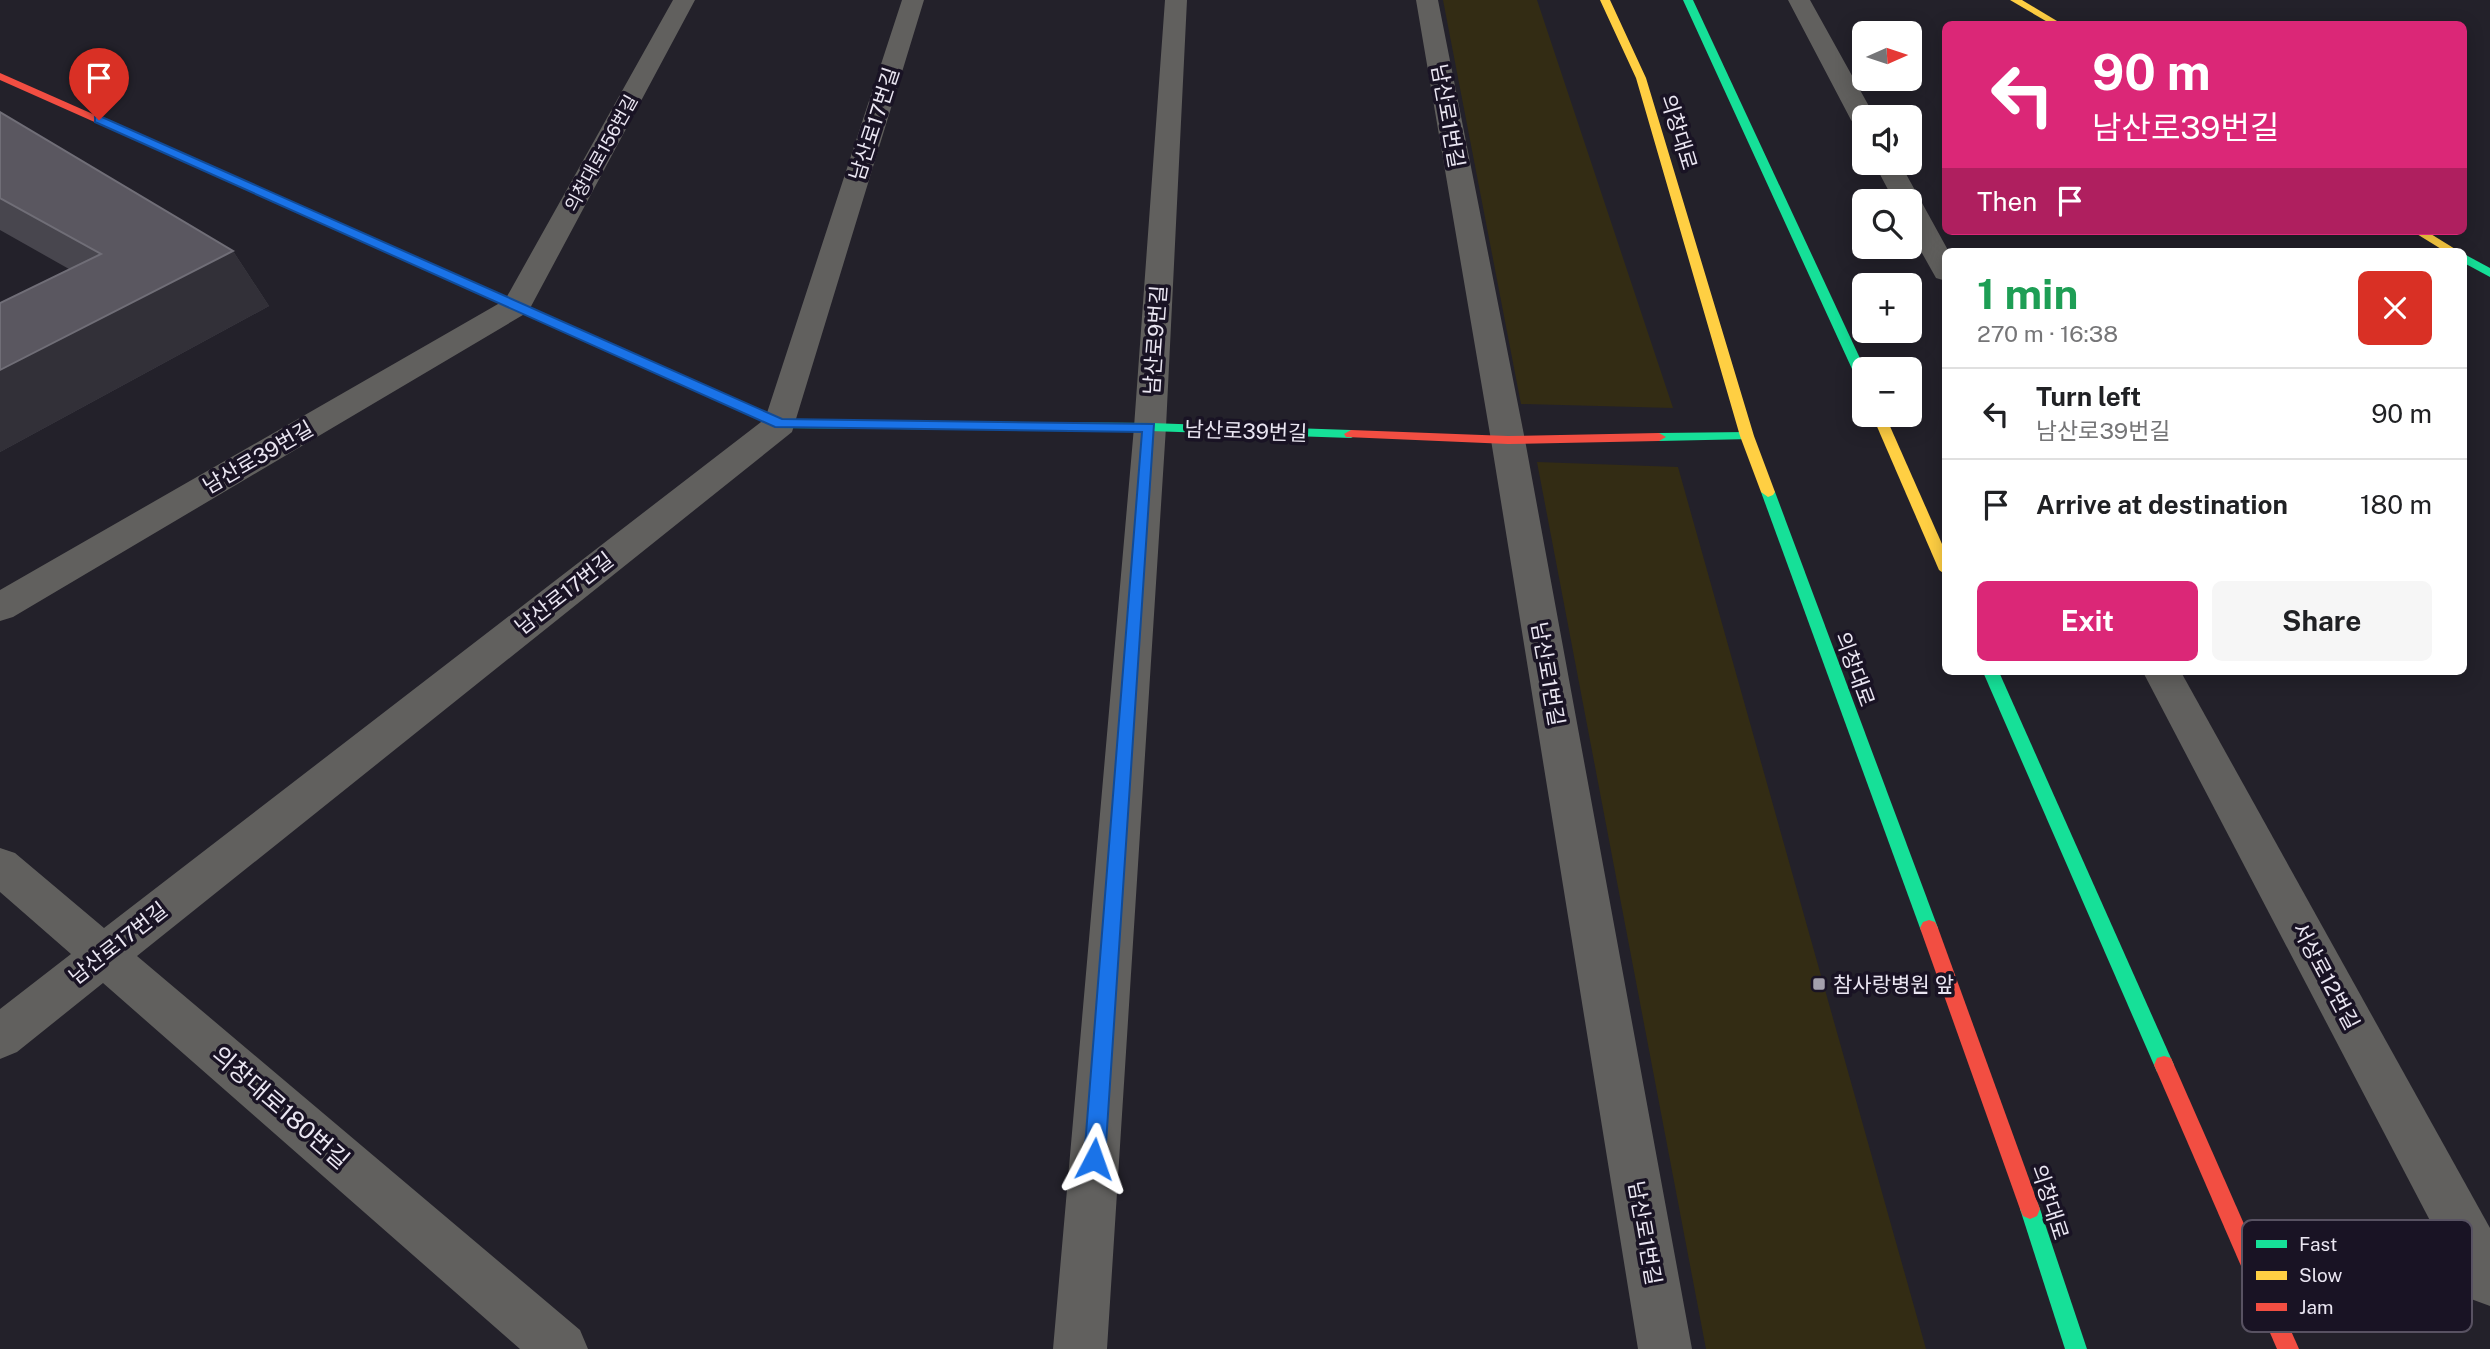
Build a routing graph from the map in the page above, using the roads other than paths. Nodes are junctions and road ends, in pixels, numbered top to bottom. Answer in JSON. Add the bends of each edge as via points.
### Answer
{"nodes":[{"id":1,"x":684,"y":0,"type":"edge"},
{"id":2,"x":913,"y":0,"type":"edge"},
{"id":3,"x":1176,"y":0,"type":"edge"},
{"id":4,"x":1427,"y":0,"type":"edge"},
{"id":5,"x":1605,"y":0,"type":"edge"},
{"id":6,"x":1688,"y":0,"type":"edge"},
{"id":7,"x":1799,"y":0,"type":"edge"},
{"id":8,"x":2015,"y":0,"type":"edge"},
{"id":9,"x":2052,"y":21,"type":"edge"},
{"id":10,"x":0,"y":76,"type":"edge"},
{"id":11,"x":1856,"y":105,"type":"edge"},
{"id":12,"x":1922,"y":227,"type":"edge"},
{"id":13,"x":2425,"y":235,"type":"edge"},
{"id":14,"x":2447,"y":248,"type":"edge"},
{"id":15,"x":1942,"y":265,"type":"edge"},
{"id":16,"x":517,"y":306,"type":"junction"},
{"id":17,"x":1852,"y":357,"type":"edge"},
{"id":18,"x":780,"y":424,"type":"junction"},
{"id":19,"x":1883,"y":427,"type":"edge"},
{"id":20,"x":1150,"y":428,"type":"junction"},
{"id":21,"x":1747,"y":436,"type":"junction"},
{"id":22,"x":1508,"y":440,"type":"junction"},
{"id":23,"x":1942,"y":561,"type":"edge"},
{"id":24,"x":0,"y":607,"type":"edge"},
{"id":25,"x":1992,"y":675,"type":"edge"},
{"id":26,"x":2164,"y":675,"type":"edge"},
{"id":27,"x":0,"y":866,"type":"edge"},
{"id":28,"x":104,"y":953,"type":"junction"},
{"id":29,"x":0,"y":1037,"type":"edge"},
{"id":30,"x":2458,"y":1220,"type":"edge"},
{"id":31,"x":2242,"y":1244,"type":"edge"},
{"id":32,"x":2472,"y":1247,"type":"edge"},
{"id":33,"x":2490,"y":1280,"type":"edge"},
{"id":34,"x":2281,"y":1332,"type":"edge"},
{"id":35,"x":561,"y":1349,"type":"edge"},
{"id":36,"x":1080,"y":1349,"type":"edge"},
{"id":37,"x":1665,"y":1349,"type":"edge"},
{"id":38,"x":2076,"y":1349,"type":"edge"},
{"id":39,"x":2288,"y":1349,"type":"edge"}],
"edges":[{"from":1,"to":16,"type":"street","name":"의창대로156번길"},
{"from":2,"to":18,"type":"street","name":"남산로17번길"},
{"from":3,"to":20,"type":"street","name":"남산로9번길"},
{"from":4,"to":22,"type":"street","name":"남산로1번길"},
{"from":5,"to":21,"type":"main road","name":"의창대로","via":[[1641,78]]},
{"from":6,"to":17,"type":"main road"},
{"from":7,"to":11,"type":"street"},
{"from":8,"to":9,"type":"main road"},
{"from":10,"to":16,"type":"main road","name":"남산로39번길"},
{"from":12,"to":15,"type":"street"},
{"from":13,"to":14,"type":"main road"},
{"from":16,"to":18,"type":"main road","name":"남산로39번길"},
{"from":16,"to":24,"type":"street","name":"남산로39번길"},
{"from":18,"to":20,"type":"main road","name":"남산로39번길"},
{"from":18,"to":28,"type":"street","name":"남산로17번길"},
{"from":19,"to":23,"type":"main road"},
{"from":20,"to":22,"type":"main road","name":"남산로39번길"},
{"from":20,"to":36,"type":"street","name":"남산로9번길"},
{"from":21,"to":22,"type":"main road","name":"남산로39번길"},
{"from":21,"to":38,"type":"main road","name":"의창대로","via":[[2016,1166]]},
{"from":22,"to":37,"type":"street","name":"남산로1번길"},
{"from":25,"to":31,"type":"main road"},
{"from":26,"to":30,"type":"street","name":"서상로12번길"},
{"from":27,"to":28,"type":"street","name":"의창대로180번길"},
{"from":28,"to":29,"type":"street","name":"남산로17번길"},
{"from":28,"to":35,"type":"street","name":"의창대로180번길"},
{"from":32,"to":33,"type":"street","name":"서상로12번길"},
{"from":34,"to":39,"type":"main road"}]}
